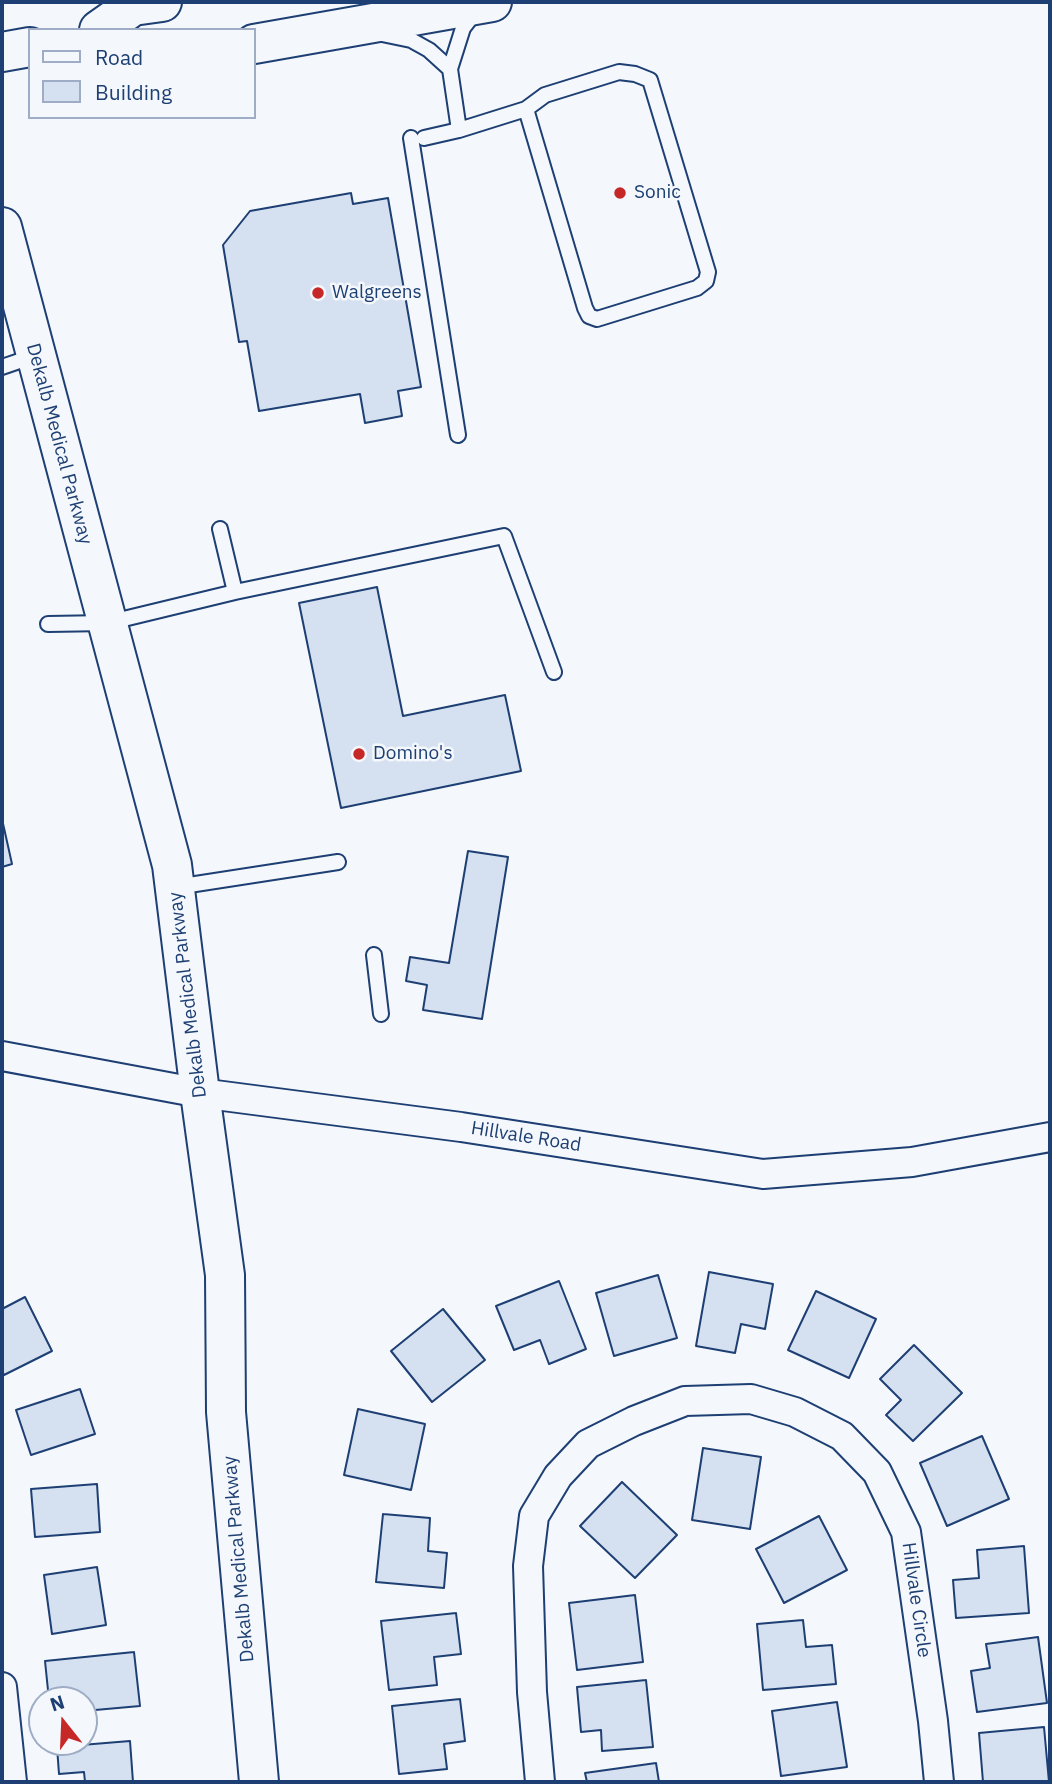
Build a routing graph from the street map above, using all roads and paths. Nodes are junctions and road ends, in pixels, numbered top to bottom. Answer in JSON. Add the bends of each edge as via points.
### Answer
{"nodes":[{"id":1,"x":162,"y":2,"type":"edge"},
{"id":2,"x":486,"y":3,"type":"edge"},
{"id":3,"x":352,"y":27,"type":"junction"},
{"id":4,"x":102,"y":28,"type":"edge"},
{"id":5,"x":256,"y":44,"type":"edge"},
{"id":6,"x":28,"y":47,"type":"edge"},
{"id":7,"x":2,"y":52,"type":"edge"},
{"id":8,"x":450,"y":69,"type":"junction"},
{"id":9,"x":526,"y":109,"type":"junction"},
{"id":10,"x":459,"y":130,"type":"junction"},
{"id":11,"x":2,"y":227,"type":"edge"},
{"id":12,"x":19,"y":361,"type":"edge"},
{"id":13,"x":458,"y":435,"type":"dead end"},
{"id":14,"x":220,"y":528,"type":"dead end"},
{"id":15,"x":235,"y":592,"type":"junction"},
{"id":16,"x":107,"y":623,"type":"junction"},
{"id":17,"x":48,"y":624,"type":"dead end"},
{"id":18,"x":554,"y":672,"type":"dead end"},
{"id":19,"x":338,"y":862,"type":"dead end"},
{"id":20,"x":175,"y":887,"type":"junction"},
{"id":21,"x":374,"y":955,"type":"dead end"},
{"id":22,"x":381,"y":1014,"type":"dead end"},
{"id":23,"x":2,"y":1056,"type":"edge"},
{"id":24,"x":200,"y":1093,"type":"junction"},
{"id":25,"x":1050,"y":1138,"type":"edge"},
{"id":26,"x":2,"y":1687,"type":"edge"},
{"id":27,"x":12,"y":1782,"type":"edge"},
{"id":28,"x":259,"y":1782,"type":"edge"},
{"id":29,"x":540,"y":1782,"type":"edge"},
{"id":30,"x":939,"y":1782,"type":"edge"}],
"edges":[{"from":1,"to":4,"type":"main road","via":[[134,6]]},
{"from":2,"to":3,"type":"main road"},
{"from":2,"to":8,"type":"lane","via":[[463,28]]},
{"from":3,"to":5,"type":"main road"},
{"from":3,"to":8,"type":"lane","via":[[411,40]]},
{"from":6,"to":7,"type":"main road"},
{"from":8,"to":10,"type":"lane"},
{"from":9,"to":9,"type":"lane","via":[[545,95],[619,72],[650,80],[708,272],[706,281],[697,288],[597,319],[589,316]]},
{"from":9,"to":10,"type":"lane"},
{"from":10,"to":13,"type":"lane","via":[[418,138]]},
{"from":11,"to":12,"type":"main road","name":"Dekalb Medical Parkway"},
{"from":12,"to":16,"type":"main road","name":"Dekalb Medical Parkway"},
{"from":14,"to":15,"type":"lane"},
{"from":15,"to":16,"type":"lane"},
{"from":15,"to":18,"type":"lane","via":[[504,536]]},
{"from":16,"to":17,"type":"lane"},
{"from":16,"to":20,"type":"main road","name":"Dekalb Medical Parkway"},
{"from":19,"to":20,"type":"lane"},
{"from":20,"to":24,"type":"main road","name":"Dekalb Medical Parkway"},
{"from":21,"to":22,"type":"lane"},
{"from":23,"to":24,"type":"street","name":"Hillvale Road"},
{"from":24,"to":25,"type":"street","name":"Hillvale Road","via":[[461,1127],[763,1174],[912,1162]]},
{"from":24,"to":28,"type":"main road","name":"Dekalb Medical Parkway","via":[[225,1275],[226,1412]]},
{"from":26,"to":27,"type":"street"},
{"from":29,"to":30,"type":"street","name":"Hillvale Circle","via":[[531,1692],[528,1566],[534,1516],[558,1476],[589,1444],[685,1401],[751,1399],[795,1412],[842,1436],[877,1472],[906,1532]]}]}
